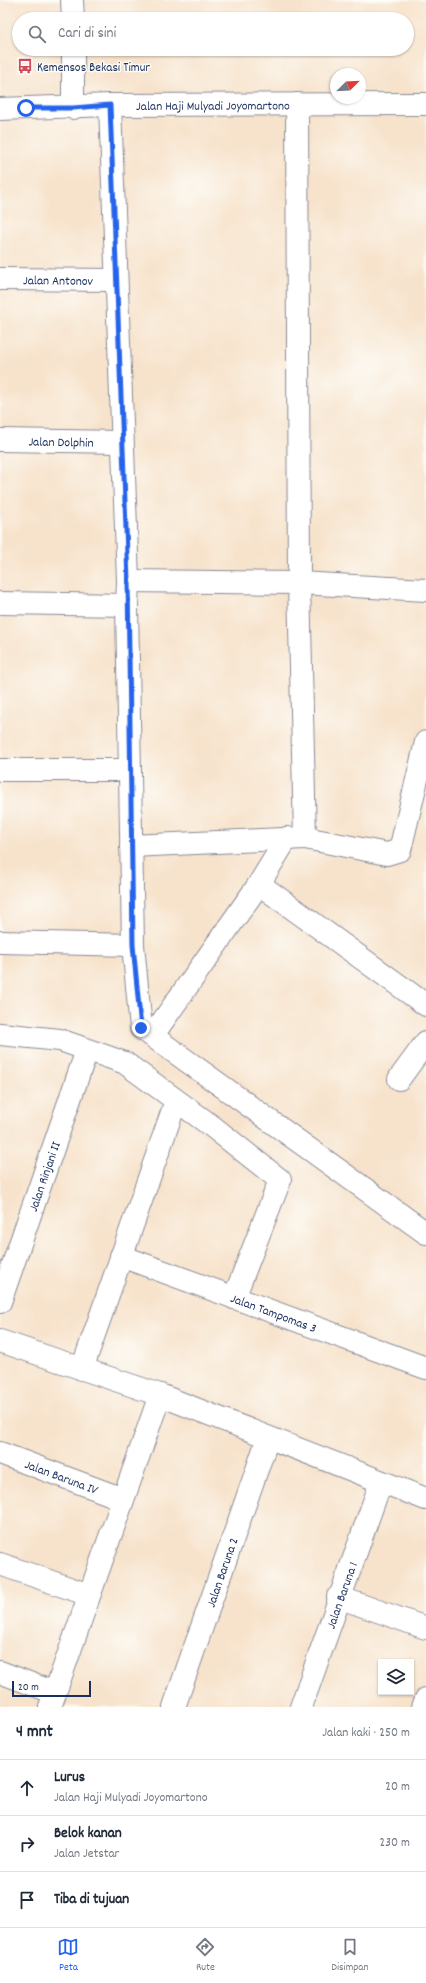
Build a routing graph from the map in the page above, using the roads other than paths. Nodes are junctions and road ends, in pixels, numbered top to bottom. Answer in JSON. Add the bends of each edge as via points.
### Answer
{"nodes":[{"id":1,"x":72,"y":0,"type":"edge"},
{"id":2,"x":73,"y":12,"type":"edge"},
{"id":3,"x":73,"y":56,"type":"edge"},
{"id":4,"x":297,"y":104,"type":"junction"},
{"id":5,"x":426,"y":104,"type":"edge"},
{"id":6,"x":110,"y":105,"type":"junction"},
{"id":7,"x":73,"y":108,"type":"junction"},
{"id":8,"x":0,"y":109,"type":"edge"},
{"id":9,"x":0,"y":279,"type":"edge"},
{"id":10,"x":116,"y":280,"type":"junction"},
{"id":11,"x":0,"y":440,"type":"edge"},
{"id":12,"x":122,"y":442,"type":"junction"},
{"id":13,"x":128,"y":581,"type":"junction"},
{"id":14,"x":299,"y":583,"type":"junction"},
{"id":15,"x":426,"y":590,"type":"edge"},
{"id":16,"x":0,"y":603,"type":"edge"},
{"id":17,"x":127,"y":605,"type":"junction"},
{"id":18,"x":426,"y":742,"type":"edge"},
{"id":19,"x":0,"y":770,"type":"edge"},
{"id":20,"x":130,"y":770,"type":"junction"},
{"id":21,"x":296,"y":838,"type":"junction"},
{"id":22,"x":131,"y":846,"type":"junction"},
{"id":23,"x":259,"y":884,"type":"junction"},
{"id":24,"x":0,"y":942,"type":"edge"},
{"id":25,"x":133,"y":945,"type":"junction"},
{"id":26,"x":426,"y":1005,"type":"edge"},
{"id":27,"x":147,"y":1031,"type":"junction"},
{"id":28,"x":0,"y":1034,"type":"edge"},
{"id":29,"x":426,"y":1042,"type":"edge"},
{"id":30,"x":87,"y":1050,"type":"junction"},
{"id":31,"x":399,"y":1078,"type":"dead end"},
{"id":32,"x":176,"y":1101,"type":"junction"},
{"id":33,"x":426,"y":1233,"type":"edge"},
{"id":34,"x":122,"y":1256,"type":"junction"},
{"id":35,"x":234,"y":1298,"type":"junction"},
{"id":36,"x":0,"y":1302,"type":"edge"},
{"id":37,"x":0,"y":1341,"type":"edge"},
{"id":38,"x":82,"y":1368,"type":"junction"},
{"id":39,"x":426,"y":1368,"type":"edge"},
{"id":40,"x":160,"y":1395,"type":"junction"},
{"id":41,"x":268,"y":1438,"type":"junction"},
{"id":42,"x":0,"y":1453,"type":"edge"},
{"id":43,"x":381,"y":1482,"type":"junction"},
{"id":44,"x":123,"y":1499,"type":"junction"},
{"id":45,"x":426,"y":1499,"type":"edge"},
{"id":46,"x":0,"y":1564,"type":"edge"},
{"id":47,"x":89,"y":1595,"type":"junction"},
{"id":48,"x":338,"y":1597,"type":"junction"},
{"id":49,"x":426,"y":1628,"type":"edge"},
{"id":50,"x":0,"y":1672,"type":"edge"},
{"id":51,"x":426,"y":1699,"type":"edge"},
{"id":52,"x":52,"y":1700,"type":"edge"},
{"id":53,"x":174,"y":1707,"type":"edge"},
{"id":54,"x":301,"y":1707,"type":"edge"},
{"id":55,"x":423,"y":1707,"type":"edge"}],
"edges":[{"from":1,"to":2,"type":"street"},
{"from":3,"to":7,"type":"street"},
{"from":4,"to":5,"type":"street","name":"Jalan Haji Mulyadi Joyomartono"},
{"from":4,"to":6,"type":"street","name":"Jalan Haji Mulyadi Joyomartono"},
{"from":4,"to":14,"type":"street"},
{"from":6,"to":7,"type":"street","name":"Jalan Haji Mulyadi Joyomartono"},
{"from":6,"to":10,"type":"street"},
{"from":7,"to":8,"type":"street","name":"Jalan Haji Mulyadi Joyomartono"},
{"from":9,"to":10,"type":"street","name":"Jalan Antonov"},
{"from":10,"to":12,"type":"street"},
{"from":11,"to":12,"type":"street","name":"Jalan Dolphin"},
{"from":12,"to":13,"type":"street"},
{"from":13,"to":14,"type":"street"},
{"from":13,"to":17,"type":"street"},
{"from":14,"to":15,"type":"street"},
{"from":14,"to":21,"type":"street"},
{"from":16,"to":17,"type":"street"},
{"from":17,"to":20,"type":"street"},
{"from":18,"to":21,"type":"street","via":[[400,850],[387,854]]},
{"from":19,"to":20,"type":"street"},
{"from":20,"to":22,"type":"street"},
{"from":21,"to":22,"type":"street"},
{"from":21,"to":23,"type":"street"},
{"from":22,"to":25,"type":"street"},
{"from":23,"to":26,"type":"street"},
{"from":23,"to":27,"type":"street"},
{"from":24,"to":25,"type":"street"},
{"from":25,"to":27,"type":"street"},
{"from":27,"to":33,"type":"street"},
{"from":28,"to":30,"type":"street","via":[[60,1040]]},
{"from":29,"to":31,"type":"street"},
{"from":30,"to":32,"type":"street","via":[[125,1063]]},
{"from":30,"to":36,"type":"street","name":"Jalan Rinjani II"},
{"from":32,"to":34,"type":"street"},
{"from":32,"to":35,"type":"street","via":[[280,1180]]},
{"from":34,"to":35,"type":"street","name":"Jalan Tampomas 3"},
{"from":34,"to":38,"type":"street"},
{"from":35,"to":39,"type":"street","name":"Jalan Tampomas 3"},
{"from":37,"to":38,"type":"street"},
{"from":38,"to":40,"type":"street"},
{"from":40,"to":41,"type":"street"},
{"from":40,"to":44,"type":"street"},
{"from":41,"to":43,"type":"street"},
{"from":41,"to":53,"type":"street","name":"Jalan Baruna 2"},
{"from":42,"to":44,"type":"street","name":"Jalan Baruna IV"},
{"from":43,"to":45,"type":"street"},
{"from":43,"to":48,"type":"street","name":"Jalan Baruna 1"},
{"from":44,"to":47,"type":"street"},
{"from":46,"to":47,"type":"street"},
{"from":47,"to":52,"type":"street"},
{"from":48,"to":49,"type":"street"},
{"from":48,"to":54,"type":"street","name":"Jalan Baruna 1"},
{"from":50,"to":52,"type":"street"},
{"from":51,"to":55,"type":"street"}]}
